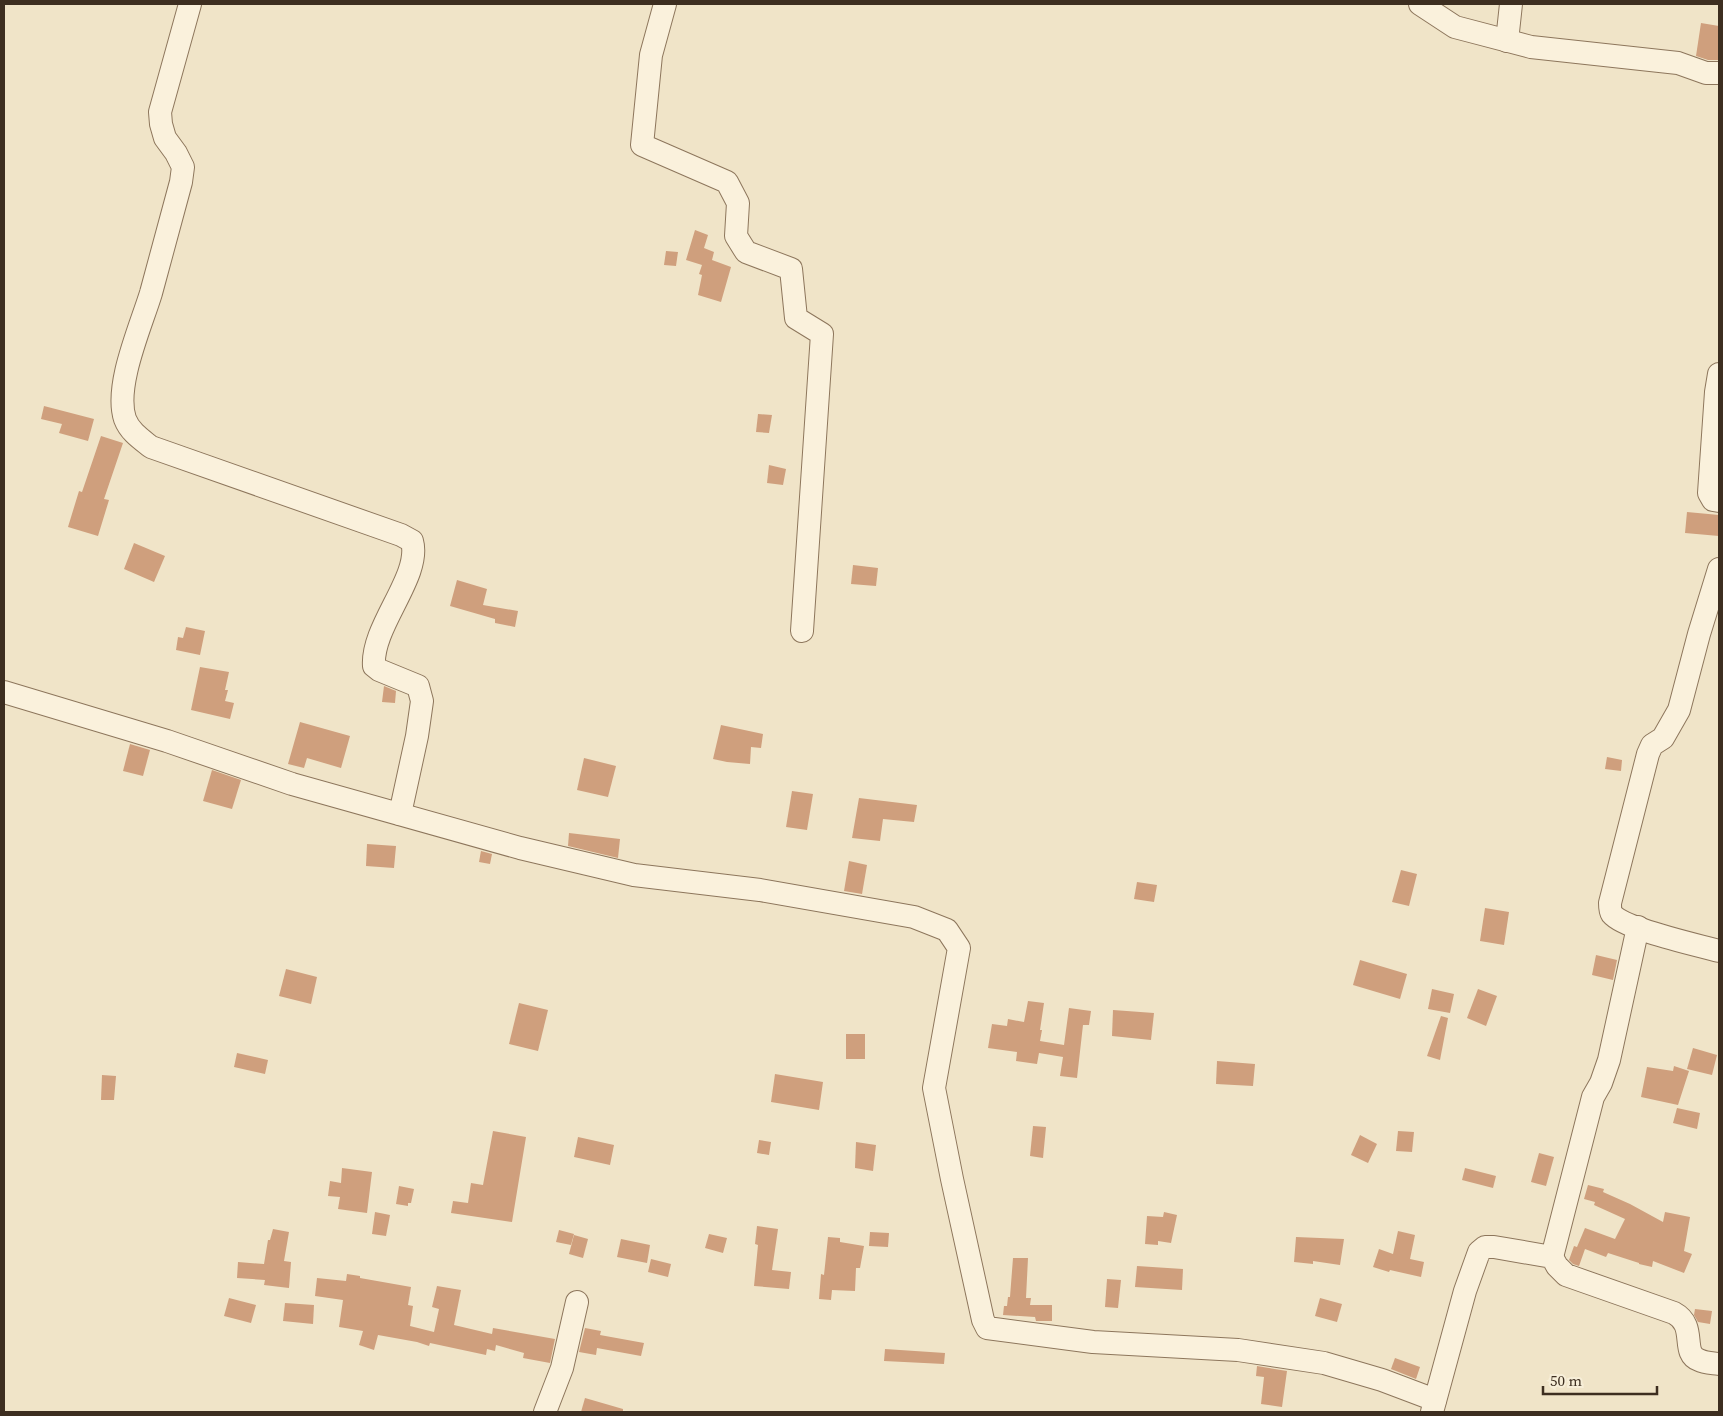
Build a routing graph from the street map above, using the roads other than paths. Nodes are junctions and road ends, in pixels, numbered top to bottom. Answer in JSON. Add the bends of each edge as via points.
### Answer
{"nodes":[{"id":1,"x":190,"y":4,"type":"edge"},
{"id":2,"x":665,"y":4,"type":"edge"},
{"id":3,"x":1420,"y":4,"type":"edge"},
{"id":4,"x":1511,"y":4,"type":"edge"},
{"id":5,"x":1507,"y":41,"type":"junction"},
{"id":6,"x":1719,"y":73,"type":"edge"},
{"id":7,"x":1719,"y":374,"type":"edge"},
{"id":8,"x":1719,"y":501,"type":"edge"},
{"id":9,"x":1719,"y":569,"type":"edge"},
{"id":10,"x":802,"y":631,"type":"dead end"},
{"id":11,"x":4,"y":692,"type":"edge"},
{"id":12,"x":400,"y":814,"type":"junction"},
{"id":13,"x":1638,"y":927,"type":"junction"},
{"id":14,"x":1719,"y":951,"type":"edge"},
{"id":15,"x":1552,"y":1258,"type":"junction"},
{"id":16,"x":577,"y":1302,"type":"dead end"},
{"id":17,"x":1719,"y":1364,"type":"edge"},
{"id":18,"x":1434,"y":1406,"type":"edge"},
{"id":19,"x":545,"y":1412,"type":"edge"}],
"edges":[{"from":1,"to":12,"type":"street","via":[[160,112],[166,138],[183,167],[181,182],[126,371],[122,402],[125,420],[134,434],[151,448],[412,541],[415,551],[410,568],[374,655],[374,666],[418,686],[421,693],[417,736]]},
{"from":2,"to":10,"type":"street","via":[[651,55],[642,146],[727,182],[738,203],[736,236],[746,252],[791,269],[796,318],[822,334]]},
{"from":3,"to":5,"type":"street","via":[[1455,27]]},
{"from":4,"to":5,"type":"street"},
{"from":5,"to":6,"type":"street","via":[[1531,47],[1678,63],[1706,74]]},
{"from":7,"to":8,"type":"street","via":[[1709,493],[1713,500]]},
{"from":9,"to":13,"type":"street","via":[[1679,710],[1663,738],[1652,745],[1648,754],[1613,887],[1611,913]]},
{"from":11,"to":12,"type":"street","via":[[167,741],[292,784]]},
{"from":12,"to":18,"type":"street","via":[[520,848],[634,875],[760,890],[914,917],[947,930],[959,948],[934,1088],[987,1328],[1093,1342],[1238,1350],[1324,1363],[1382,1380]]},
{"from":13,"to":14,"type":"street"},
{"from":13,"to":15,"type":"street","via":[[1609,1060],[1593,1097]]},
{"from":15,"to":17,"type":"street","via":[[1566,1275],[1682,1318],[1693,1356],[1700,1361]]},
{"from":15,"to":18,"type":"street","via":[[1494,1247],[1485,1247],[1479,1252]]},
{"from":16,"to":19,"type":"street","via":[[562,1368]]}]}
